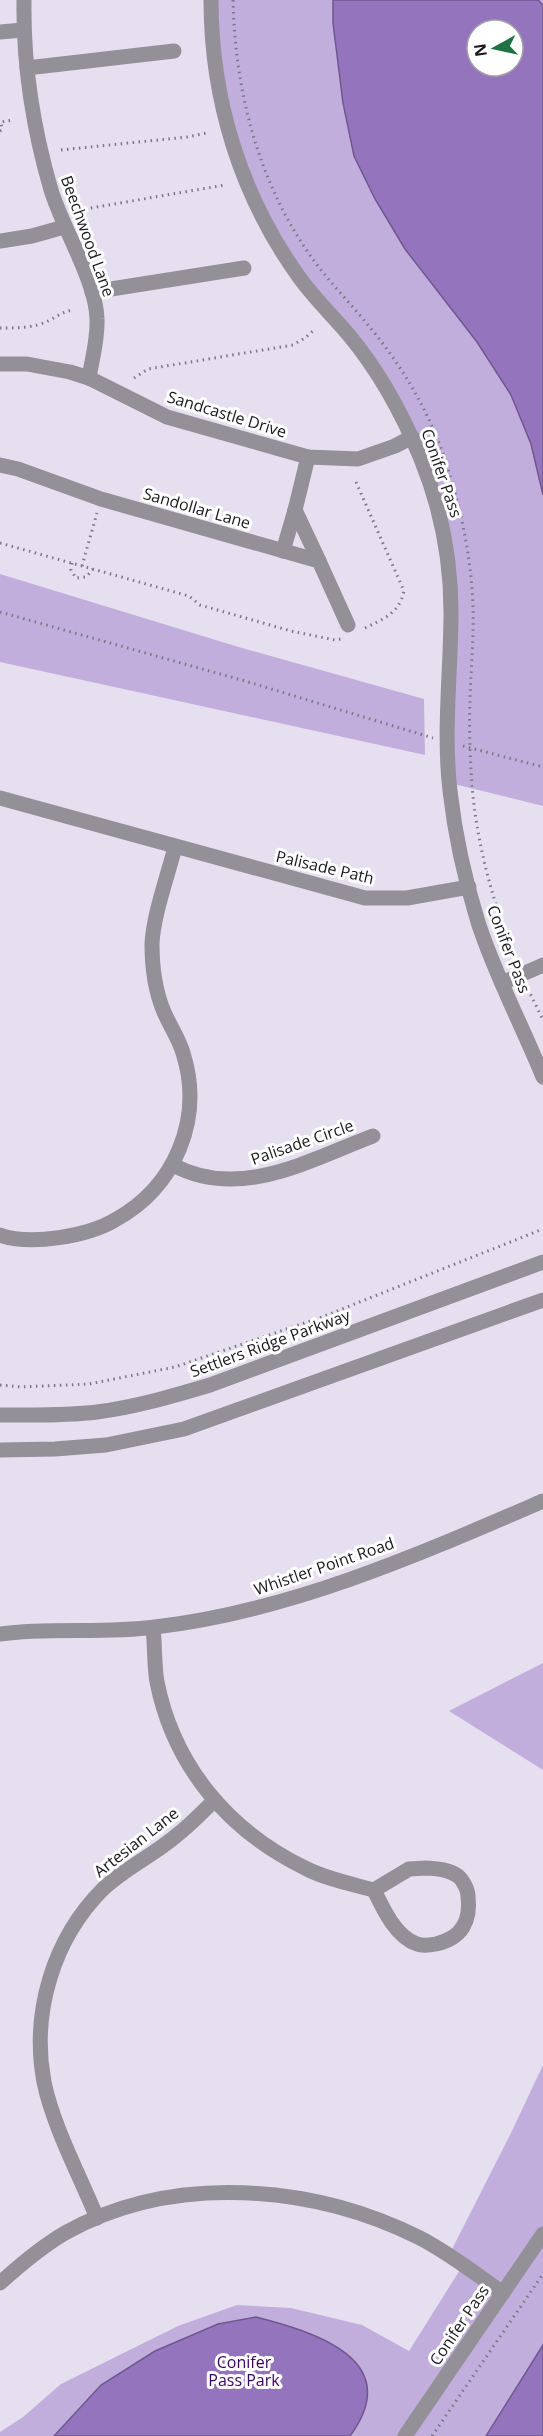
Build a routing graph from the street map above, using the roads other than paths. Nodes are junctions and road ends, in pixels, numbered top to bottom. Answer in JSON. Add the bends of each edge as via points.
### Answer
{"nodes":[{"id":1,"x":24,"y":0,"type":"edge"},
{"id":2,"x":211,"y":0,"type":"edge"},
{"id":3,"x":24,"y":30,"type":"junction"},
{"id":4,"x":0,"y":32,"type":"edge"},
{"id":5,"x":174,"y":51,"type":"dead end"},
{"id":6,"x":27,"y":68,"type":"junction"},
{"id":7,"x":64,"y":227,"type":"junction"},
{"id":8,"x":0,"y":241,"type":"edge"},
{"id":9,"x":244,"y":268,"type":"dead end"},
{"id":10,"x":92,"y":292,"type":"junction"},
{"id":11,"x":0,"y":364,"type":"edge"},
{"id":12,"x":89,"y":378,"type":"junction"},
{"id":13,"x":412,"y":437,"type":"junction"},
{"id":14,"x":308,"y":457,"type":"junction"},
{"id":15,"x":0,"y":465,"type":"edge"},
{"id":16,"x":295,"y":510,"type":"junction"},
{"id":17,"x":283,"y":551,"type":"junction"},
{"id":18,"x":319,"y":561,"type":"junction"},
{"id":19,"x":351,"y":631,"type":"road end"},
{"id":20,"x":0,"y":798,"type":"edge"},
{"id":21,"x":175,"y":847,"type":"junction"},
{"id":22,"x":469,"y":887,"type":"junction"},
{"id":23,"x":543,"y":965,"type":"edge"},
{"id":24,"x":502,"y":983,"type":"junction"},
{"id":25,"x":542,"y":1073,"type":"edge"},
{"id":26,"x":373,"y":1136,"type":"dead end"},
{"id":27,"x":173,"y":1165,"type":"junction"},
{"id":28,"x":0,"y":1235,"type":"edge"},
{"id":29,"x":543,"y":1262,"type":"edge"},
{"id":30,"x":543,"y":1300,"type":"edge"},
{"id":31,"x":0,"y":1415,"type":"edge"},
{"id":32,"x":0,"y":1450,"type":"edge"},
{"id":33,"x":543,"y":1501,"type":"edge"},
{"id":34,"x":153,"y":1628,"type":"junction"},
{"id":35,"x":0,"y":1634,"type":"edge"},
{"id":36,"x":214,"y":1801,"type":"junction"},
{"id":37,"x":374,"y":1890,"type":"junction"},
{"id":38,"x":97,"y":2218,"type":"junction"},
{"id":39,"x":543,"y":2234,"type":"edge"},
{"id":40,"x":0,"y":2283,"type":"edge"},
{"id":41,"x":503,"y":2293,"type":"junction"},
{"id":42,"x":405,"y":2436,"type":"edge"}],
"edges":[{"from":1,"to":3,"type":"street","name":"Beechwood Lane"},
{"from":2,"to":13,"type":"street","name":"Conifer Pass","via":[[215,70],[223,110],[239,167],[260,213],[301,279],[371,365]]},
{"from":3,"to":4,"type":"street"},
{"from":3,"to":6,"type":"street","name":"Beechwood Lane"},
{"from":5,"to":6,"type":"street"},
{"from":6,"to":7,"type":"street","name":"Beechwood Lane","via":[[41,154]]},
{"from":7,"to":8,"type":"street"},
{"from":7,"to":10,"type":"street","name":"Beechwood Lane"},
{"from":9,"to":10,"type":"street"},
{"from":10,"to":12,"type":"street","name":"Beechwood Lane","via":[[98,318]]},
{"from":11,"to":12,"type":"street","name":"Sandcastle Drive","via":[[51,368]]},
{"from":12,"to":14,"type":"street","name":"Sandcastle Drive","via":[[167,417]]},
{"from":13,"to":14,"type":"street","name":"Sandcastle Drive","via":[[358,459]]},
{"from":13,"to":22,"type":"street","name":"Conifer Pass","via":[[436,501],[449,571],[447,750],[450,791]]},
{"from":14,"to":16,"type":"street"},
{"from":15,"to":17,"type":"street","name":"Sandollar Lane","via":[[101,499]]},
{"from":16,"to":17,"type":"street"},
{"from":16,"to":18,"type":"street"},
{"from":17,"to":18,"type":"street","name":"Sandollar Lane"},
{"from":18,"to":19,"type":"street"},
{"from":20,"to":21,"type":"street","name":"Palisade Path"},
{"from":21,"to":22,"type":"street","name":"Palisade Path","via":[[365,898],[407,898]]},
{"from":21,"to":27,"type":"street","via":[[152,943],[163,1011],[183,1052],[191,1093],[184,1140]]},
{"from":22,"to":24,"type":"street","name":"Conifer Pass","via":[[478,923]]},
{"from":23,"to":24,"type":"street"},
{"from":24,"to":25,"type":"street","name":"Conifer Pass"},
{"from":26,"to":27,"type":"street","name":"Palisade Circle","via":[[249,1179],[200,1177]]},
{"from":27,"to":28,"type":"street","via":[[153,1193],[110,1224],[83,1234],[59,1237]]},
{"from":29,"to":31,"type":"street","name":"Settlers Ridge Parkway","via":[[170,1397],[97,1412]]},
{"from":30,"to":32,"type":"street","via":[[184,1429],[106,1445]]},
{"from":33,"to":34,"type":"street","name":"Whistler Point Road","via":[[312,1593],[225,1616]]},
{"from":34,"to":35,"type":"street","name":"Whistler Point Road"},
{"from":34,"to":36,"type":"street","via":[[157,1681],[165,1711],[192,1770]]},
{"from":36,"to":37,"type":"street","via":[[239,1827],[306,1869]]},
{"from":36,"to":38,"type":"street","name":"Artesian Lane","via":[[177,1835],[104,1888],[87,1907],[68,1934],[45,1993],[40,2023],[44,2082]]},
{"from":37,"to":37,"type":"street","via":[[399,1931],[418,1944],[451,1940],[463,1928],[470,1912],[468,1891],[459,1877],[444,1869],[409,1869]]},
{"from":38,"to":40,"type":"street","via":[[34,2254]]},
{"from":38,"to":41,"type":"street","via":[[126,2207],[201,2194],[285,2195],[389,2224],[449,2255]]},
{"from":39,"to":41,"type":"street","name":"Conifer Pass"},
{"from":41,"to":42,"type":"street","name":"Conifer Pass"}]}
